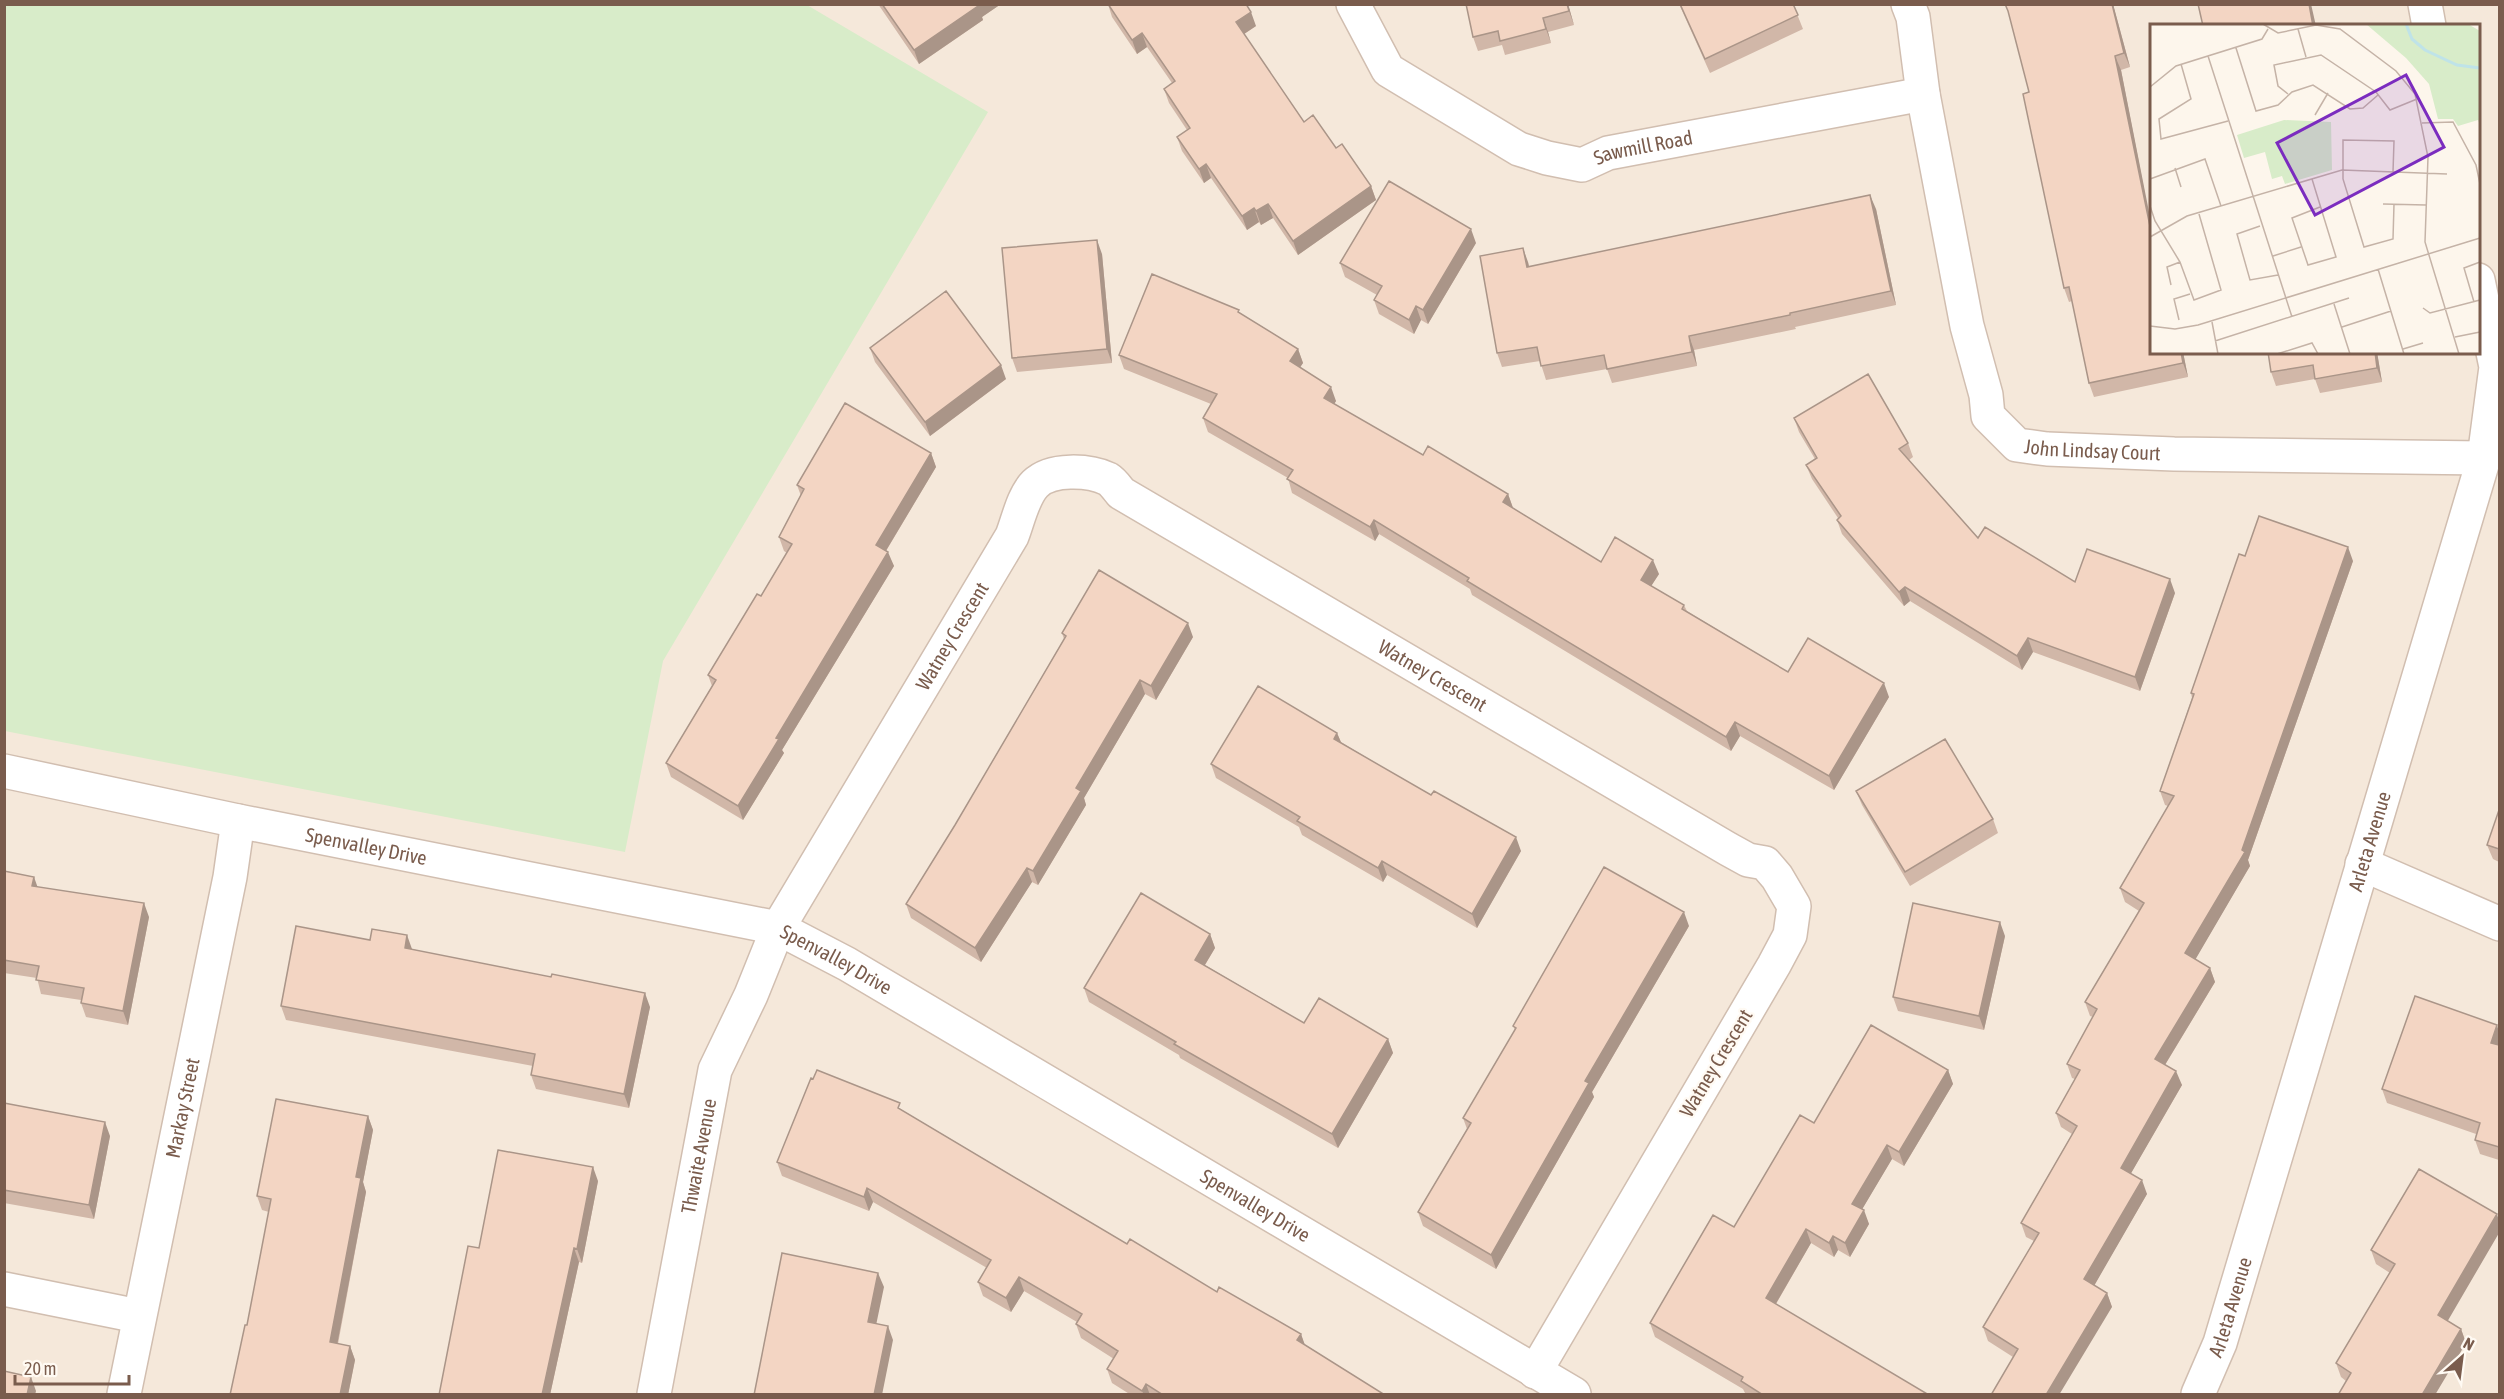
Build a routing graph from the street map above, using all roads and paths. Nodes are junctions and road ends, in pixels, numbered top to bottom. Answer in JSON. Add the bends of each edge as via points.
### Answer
{"nodes":[{"id":1,"x":1353,"y":4,"type":"edge"},
{"id":2,"x":1908,"y":4,"type":"edge"},
{"id":3,"x":2425,"y":4,"type":"edge"},
{"id":4,"x":2429,"y":24,"type":"edge"},
{"id":5,"x":1923,"y":94,"type":"junction"},
{"id":6,"x":2480,"y":290,"type":"edge"},
{"id":7,"x":2484,"y":458,"type":"junction"},
{"id":8,"x":4,"y":771,"type":"edge"},
{"id":9,"x":238,"y":820,"type":"junction"},
{"id":10,"x":2362,"y":864,"type":"junction"},
{"id":11,"x":2499,"y":924,"type":"edge"},
{"id":12,"x":778,"y":928,"type":"junction"},
{"id":13,"x":4,"y":1290,"type":"edge"},
{"id":14,"x":138,"y":1316,"type":"junction"},
{"id":15,"x":1535,"y":1372,"type":"junction"},
{"id":16,"x":123,"y":1395,"type":"edge"},
{"id":17,"x":654,"y":1395,"type":"edge"},
{"id":18,"x":1574,"y":1395,"type":"edge"},
{"id":19,"x":2198,"y":1395,"type":"edge"}],
"edges":[{"from":1,"to":5,"type":"street","name":"Sawmill Road","via":[[1388,70],[1519,149],[1582,165],[1608,153]]},
{"from":2,"to":5,"type":"street","name":"John Lindsay Court"},
{"from":3,"to":4,"type":"street"},
{"from":5,"to":7,"type":"street","name":"John Lindsay Court","via":[[1966,326],[1986,395],[1988,416],[2017,445],[2174,454]]},
{"from":6,"to":7,"type":"street","name":"Arleta Avenue","via":[[2496,367]]},
{"from":7,"to":10,"type":"street","name":"Arleta Avenue"},
{"from":8,"to":9,"type":"street","name":"Spenvalley Drive"},
{"from":9,"to":12,"type":"street","name":"Spenvalley Drive"},
{"from":9,"to":14,"type":"street","name":"Markay Street","via":[[230,877]]},
{"from":10,"to":11,"type":"street"},
{"from":10,"to":19,"type":"street","name":"Arleta Avenue","via":[[2220,1342]]},
{"from":12,"to":15,"type":"street","name":"Spenvalley Drive","via":[[847,964]]},
{"from":12,"to":15,"type":"street","name":"Watney Crescent","via":[[1012,536],[1035,484],[1053,475],[1073,473],[1109,480],[1121,493],[1707,837],[1748,860],[1765,863],[1794,906],[1790,936]]},
{"from":12,"to":17,"type":"street","name":"Thwaite Avenue","via":[[715,1070]]},
{"from":13,"to":14,"type":"street"},
{"from":14,"to":16,"type":"street","name":"Markay Street"},
{"from":15,"to":18,"type":"street","name":"Spenvalley Drive"}]}
